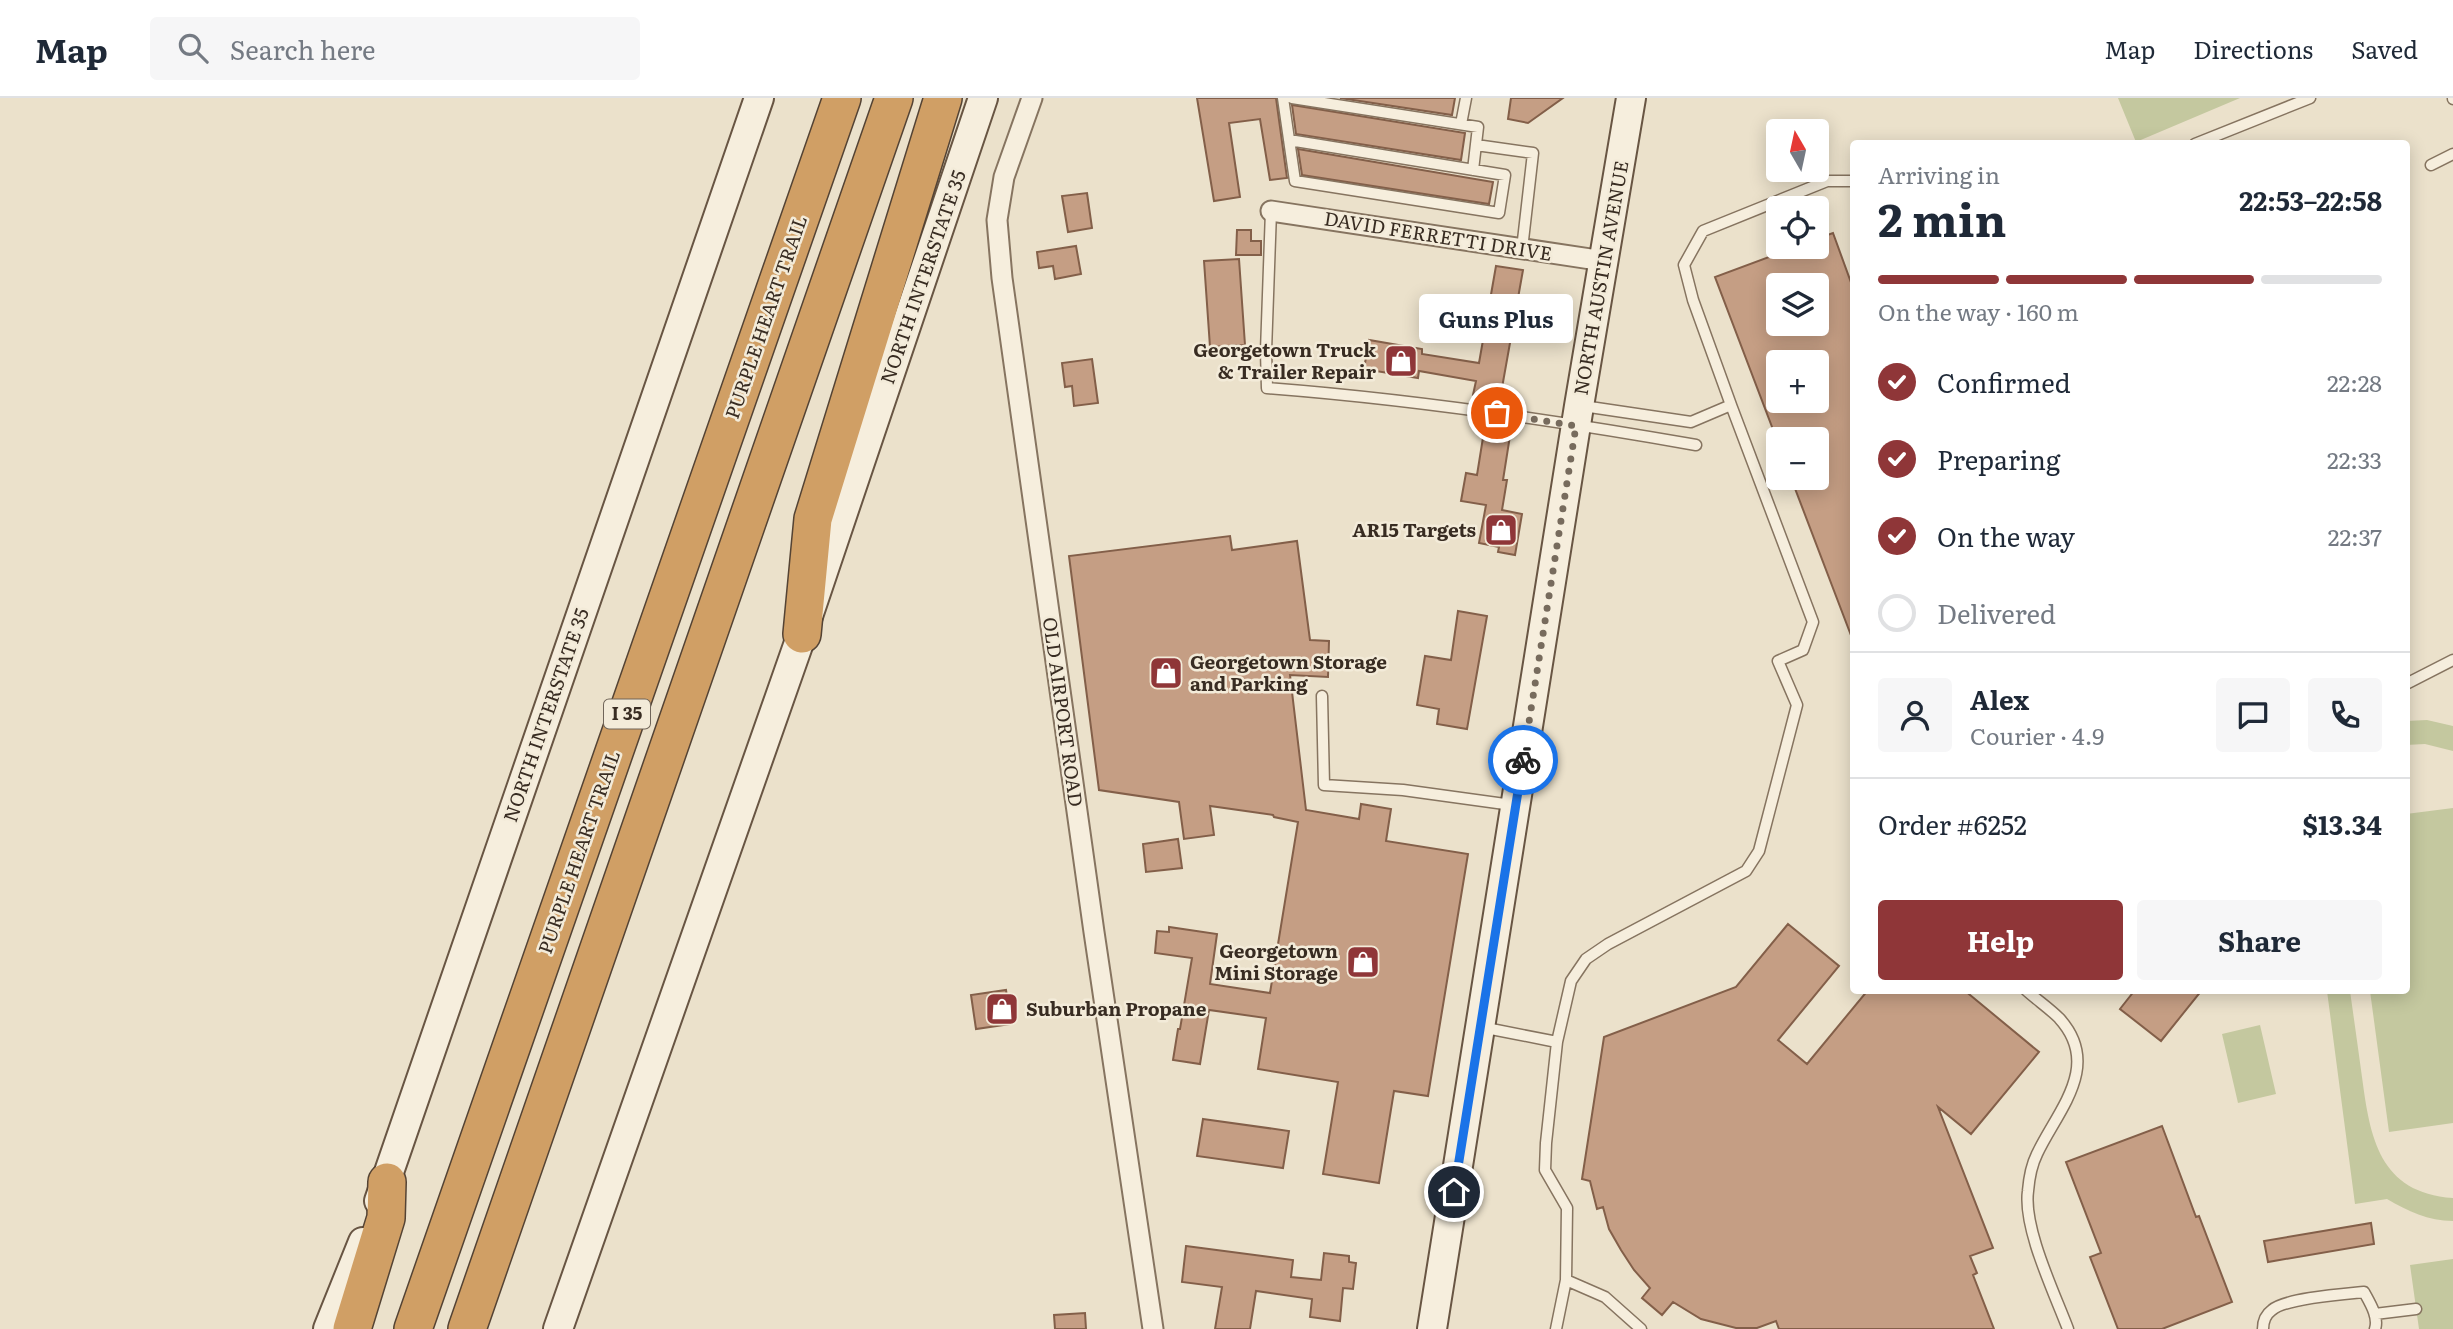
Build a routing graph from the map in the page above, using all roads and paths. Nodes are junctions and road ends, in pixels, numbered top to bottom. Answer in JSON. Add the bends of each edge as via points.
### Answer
{"nodes":[{"id":1,"x":759,"y":98,"type":"edge"},
{"id":2,"x":842,"y":98,"type":"edge"},
{"id":3,"x":894,"y":98,"type":"edge"},
{"id":4,"x":943,"y":98,"type":"edge"},
{"id":5,"x":983,"y":98,"type":"edge"},
{"id":6,"x":1032,"y":98,"type":"edge"},
{"id":7,"x":1283,"y":98,"type":"edge"},
{"id":8,"x":1292,"y":98,"type":"edge"},
{"id":9,"x":1466,"y":98,"type":"edge"},
{"id":10,"x":1631,"y":98,"type":"edge"},
{"id":11,"x":2310,"y":98,"type":"edge"},
{"id":12,"x":1461,"y":124,"type":"junction"},
{"id":13,"x":1289,"y":140,"type":"junction"},
{"id":14,"x":2205,"y":140,"type":"edge"},
{"id":15,"x":1476,"y":145,"type":"junction"},
{"id":16,"x":2453,"y":154,"type":"edge"},
{"id":17,"x":2431,"y":165,"type":"dead end"},
{"id":18,"x":1473,"y":170,"type":"junction"},
{"id":19,"x":1850,"y":181,"type":"edge"},
{"id":20,"x":1271,"y":211,"type":"joint"},
{"id":21,"x":1522,"y":250,"type":"junction"},
{"id":22,"x":1604,"y":261,"type":"junction"},
{"id":23,"x":1731,"y":405,"type":"junction"},
{"id":24,"x":1578,"y":416,"type":"junction"},
{"id":25,"x":1696,"y":446,"type":"dead end"},
{"id":26,"x":802,"y":635,"type":"junction"},
{"id":27,"x":2453,"y":660,"type":"edge"},
{"id":28,"x":2410,"y":682,"type":"edge"},
{"id":29,"x":1322,"y":696,"type":"dead end"},
{"id":30,"x":1516,"y":805,"type":"junction"},
{"id":31,"x":2031,"y":994,"type":"edge"},
{"id":32,"x":1481,"y":1027,"type":"junction"},
{"id":33,"x":1557,"y":1042,"type":"junction"},
{"id":34,"x":387,"y":1182,"type":"junction"},
{"id":35,"x":1566,"y":1280,"type":"junction"},
{"id":36,"x":2416,"y":1309,"type":"dead end"},
{"id":37,"x":2375,"y":1314,"type":"junction"},
{"id":38,"x":328,"y":1329,"type":"edge"},
{"id":39,"x":352,"y":1329,"type":"edge"},
{"id":40,"x":413,"y":1329,"type":"edge"},
{"id":41,"x":467,"y":1329,"type":"edge"},
{"id":42,"x":558,"y":1329,"type":"edge"},
{"id":43,"x":1153,"y":1329,"type":"edge"},
{"id":44,"x":1432,"y":1329,"type":"edge"},
{"id":45,"x":1556,"y":1329,"type":"edge"},
{"id":46,"x":1641,"y":1329,"type":"edge"},
{"id":47,"x":2068,"y":1329,"type":"edge"},
{"id":48,"x":2263,"y":1329,"type":"edge"},
{"id":49,"x":2375,"y":1329,"type":"edge"}],
"edges":[{"from":1,"to":34,"type":"main road","name":"NORTH INTERSTATE 35"},
{"from":2,"to":40,"type":"highway","name":"PURPLE HEART TRAIL","number":"I 35"},
{"from":3,"to":41,"type":"highway","number":"I 35"},
{"from":4,"to":26,"type":"highway","via":[[813,519]]},
{"from":5,"to":26,"type":"main road","name":"NORTH INTERSTATE 35"},
{"from":6,"to":43,"type":"street","name":"OLD AIRPORT ROAD","via":[[1004,177],[997,219],[1002,278]]},
{"from":7,"to":13,"type":"lane"},
{"from":8,"to":12,"type":"lane"},
{"from":9,"to":12,"type":"lane"},
{"from":10,"to":22,"type":"main road","name":"NORTH AUSTIN AVENUE"},
{"from":11,"to":14,"type":"lane"},
{"from":12,"to":15,"type":"lane","via":[[1478,127]]},
{"from":13,"to":18,"type":"lane"},
{"from":13,"to":18,"type":"lane","via":[[1295,181],[1499,213],[1505,175]]},
{"from":15,"to":18,"type":"lane"},
{"from":15,"to":21,"type":"lane","via":[[1533,153]]},
{"from":16,"to":17,"type":"lane"},
{"from":19,"to":23,"type":"lane","via":[[1827,181],[1703,231],[1684,265]]},
{"from":20,"to":21,"type":"street","name":"DAVID FERRETTI DRIVE"},
{"from":20,"to":24,"type":"lane","via":[[1267,388]]},
{"from":21,"to":22,"type":"street","name":"DAVID FERRETTI DRIVE"},
{"from":22,"to":24,"type":"main road","name":"NORTH AUSTIN AVENUE"},
{"from":23,"to":24,"type":"lane","via":[[1690,422]]},
{"from":23,"to":33,"type":"lane","via":[[1813,622],[1804,650],[1777,661],[1797,705],[1759,851],[1746,871],[1586,959],[1572,981]]},
{"from":24,"to":25,"type":"lane"},
{"from":24,"to":30,"type":"main road","name":"NORTH AUSTIN AVENUE"},
{"from":26,"to":42,"type":"main road","name":"NORTH INTERSTATE 35"},
{"from":27,"to":28,"type":"lane"},
{"from":29,"to":30,"type":"lane","via":[[1324,785]]},
{"from":30,"to":32,"type":"main road","name":"NORTH AUSTIN AVENUE"},
{"from":31,"to":47,"type":"lane","via":[[2060,1020],[2076,1046],[2077,1069],[2067,1102],[2036,1156],[2028,1193],[2032,1232]]},
{"from":32,"to":33,"type":"lane"},
{"from":32,"to":44,"type":"main road","name":"NORTH AUSTIN AVENUE"},
{"from":33,"to":35,"type":"lane","via":[[1545,1170],[1567,1208]]},
{"from":34,"to":38,"type":"main road","name":"NORTH INTERSTATE 35"},
{"from":34,"to":39,"type":"highway","via":[[386,1218]]},
{"from":35,"to":45,"type":"lane"},
{"from":35,"to":46,"type":"lane","via":[[1605,1297]]},
{"from":36,"to":37,"type":"lane"},
{"from":37,"to":48,"type":"lane","via":[[2364,1292],[2306,1299],[2273,1308],[2263,1320]]},
{"from":37,"to":49,"type":"lane"}]}
